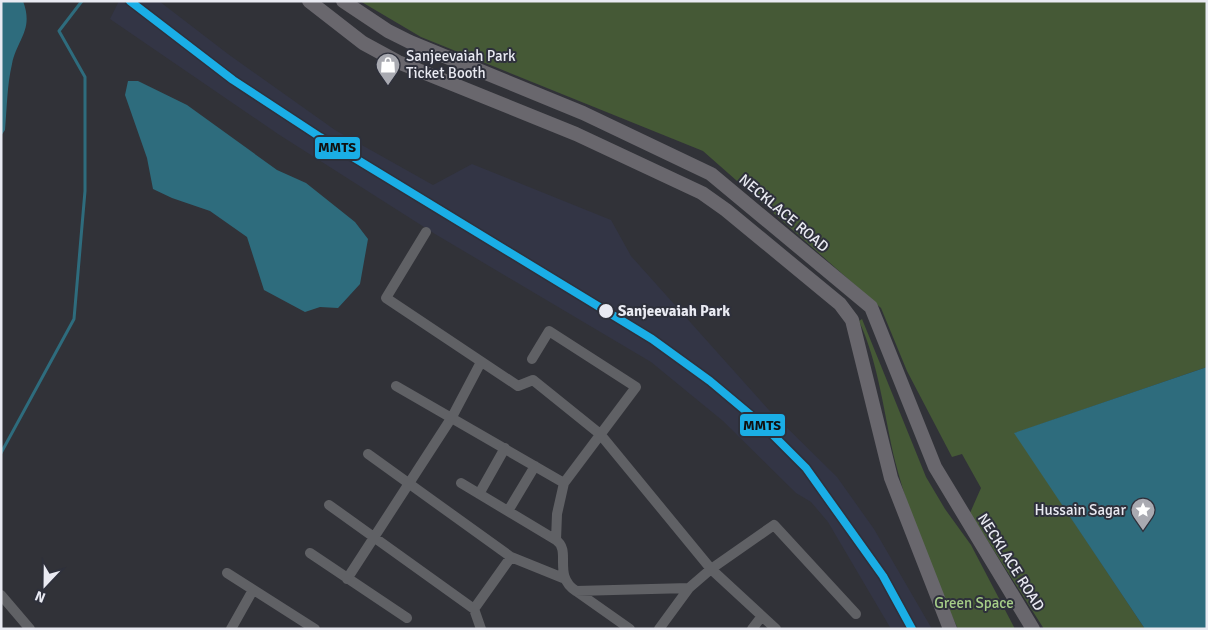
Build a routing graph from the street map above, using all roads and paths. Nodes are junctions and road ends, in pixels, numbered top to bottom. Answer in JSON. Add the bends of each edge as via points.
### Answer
{"nodes":[{"id":1,"x":309,"y":1,"type":"edge"},
{"id":2,"x":343,"y":1,"type":"edge"},
{"id":3,"x":388,"y":31,"type":"junction"},
{"id":4,"x":375,"y":50,"type":"junction"},
{"id":5,"x":711,"y":174,"type":"junction"},
{"id":6,"x":702,"y":193,"type":"junction"},
{"id":7,"x":426,"y":232,"type":"dead end"},
{"id":8,"x":872,"y":307,"type":"junction"},
{"id":9,"x":852,"y":320,"type":"junction"},
{"id":10,"x":532,"y":359,"type":"dead end"},
{"id":11,"x":481,"y":362,"type":"junction"},
{"id":12,"x":396,"y":386,"type":"dead end"},
{"id":13,"x":452,"y":417,"type":"junction"},
{"id":14,"x":600,"y":434,"type":"junction"},
{"id":15,"x":505,"y":448,"type":"junction"},
{"id":16,"x":368,"y":454,"type":"dead end"},
{"id":17,"x":535,"y":466,"type":"junction"},
{"id":18,"x":461,"y":483,"type":"dead end"},
{"id":19,"x":564,"y":483,"type":"junction"},
{"id":20,"x":409,"y":484,"type":"junction"},
{"id":21,"x":479,"y":494,"type":"junction"},
{"id":22,"x":329,"y":505,"type":"dead end"},
{"id":23,"x":508,"y":511,"type":"junction"},
{"id":24,"x":372,"y":537,"type":"junction"},
{"id":25,"x":556,"y":540,"type":"junction"},
{"id":26,"x":310,"y":553,"type":"dead end"},
{"id":27,"x":511,"y":557,"type":"junction"},
{"id":28,"x":711,"y":569,"type":"junction"},
{"id":29,"x":227,"y":573,"type":"dead end"},
{"id":30,"x":563,"y":578,"type":"junction"},
{"id":31,"x":347,"y":579,"type":"junction"},
{"id":32,"x":689,"y":588,"type":"junction"},
{"id":33,"x":254,"y":590,"type":"junction"},
{"id":34,"x":576,"y":591,"type":"junction"},
{"id":35,"x":1,"y":595,"type":"edge"},
{"id":36,"x":474,"y":609,"type":"junction"},
{"id":37,"x":856,"y":614,"type":"dead end"},
{"id":38,"x":762,"y":616,"type":"junction"},
{"id":39,"x":407,"y":618,"type":"dead end"},
{"id":40,"x":311,"y":628,"type":"edge"},
{"id":41,"x":30,"y":629,"type":"edge"},
{"id":42,"x":231,"y":629,"type":"edge"},
{"id":43,"x":481,"y":629,"type":"edge"},
{"id":44,"x":630,"y":629,"type":"edge"},
{"id":45,"x":659,"y":629,"type":"edge"},
{"id":46,"x":752,"y":629,"type":"edge"},
{"id":47,"x":776,"y":629,"type":"edge"},
{"id":48,"x":950,"y":629,"type":"edge"},
{"id":49,"x":1033,"y":629,"type":"edge"}],
"edges":[{"from":1,"to":4,"type":"main road"},
{"from":2,"to":3,"type":"main road","name":"NECKLACE ROAD"},
{"from":3,"to":4,"type":"main road"},
{"from":3,"to":5,"type":"main road","name":"NECKLACE ROAD","via":[[583,113]]},
{"from":4,"to":6,"type":"main road","via":[[576,134]]},
{"from":5,"to":6,"type":"main road"},
{"from":5,"to":8,"type":"main road","name":"NECKLACE ROAD"},
{"from":6,"to":9,"type":"main road","via":[[840,304]]},
{"from":7,"to":11,"type":"street","via":[[386,298]]},
{"from":8,"to":9,"type":"main road"},
{"from":8,"to":49,"type":"main road","name":"NECKLACE ROAD","via":[[934,467]]},
{"from":9,"to":48,"type":"main road","via":[[891,478]]},
{"from":10,"to":14,"type":"street","via":[[550,331],[636,388]]},
{"from":11,"to":13,"type":"street"},
{"from":11,"to":14,"type":"street","via":[[518,386],[532,380]]},
{"from":12,"to":13,"type":"street"},
{"from":13,"to":15,"type":"street"},
{"from":13,"to":20,"type":"street"},
{"from":14,"to":19,"type":"street"},
{"from":14,"to":28,"type":"street"},
{"from":15,"to":17,"type":"street"},
{"from":15,"to":21,"type":"street"},
{"from":16,"to":20,"type":"street"},
{"from":17,"to":19,"type":"street"},
{"from":17,"to":23,"type":"street"},
{"from":18,"to":21,"type":"street"},
{"from":19,"to":25,"type":"street","via":[[557,514]]},
{"from":20,"to":24,"type":"street"},
{"from":20,"to":27,"type":"street"},
{"from":21,"to":23,"type":"street"},
{"from":22,"to":24,"type":"street"},
{"from":23,"to":25,"type":"street"},
{"from":24,"to":31,"type":"street"},
{"from":24,"to":36,"type":"street"},
{"from":25,"to":30,"type":"street","via":[[562,547]]},
{"from":26,"to":31,"type":"street"},
{"from":27,"to":30,"type":"street"},
{"from":27,"to":36,"type":"street"},
{"from":28,"to":32,"type":"street"},
{"from":28,"to":37,"type":"street","via":[[774,525]]},
{"from":28,"to":38,"type":"street"},
{"from":29,"to":33,"type":"street"},
{"from":30,"to":34,"type":"street"},
{"from":31,"to":39,"type":"street"},
{"from":32,"to":34,"type":"street"},
{"from":32,"to":45,"type":"street"},
{"from":33,"to":40,"type":"street"},
{"from":33,"to":42,"type":"street"},
{"from":34,"to":44,"type":"street"},
{"from":35,"to":41,"type":"street"},
{"from":36,"to":43,"type":"street"},
{"from":38,"to":46,"type":"street"},
{"from":38,"to":47,"type":"street"}]}
